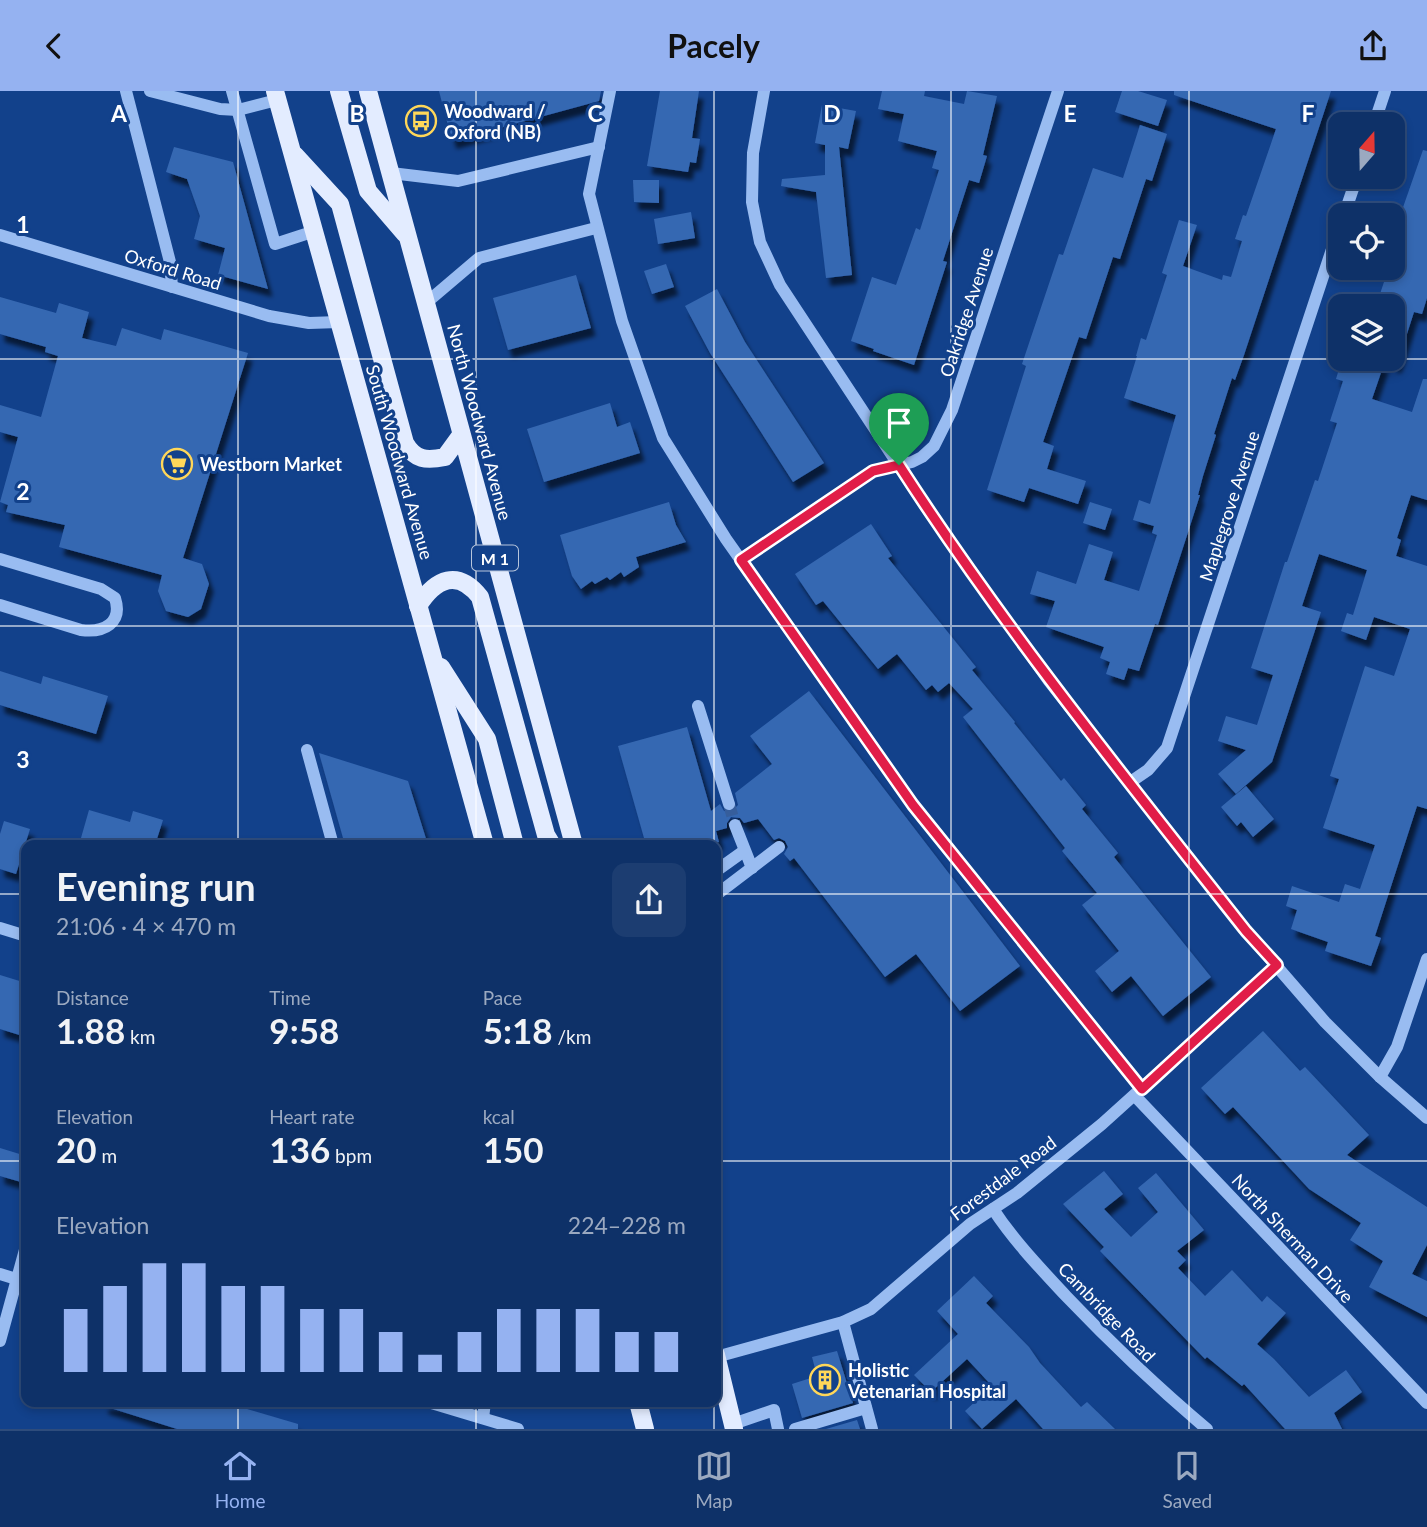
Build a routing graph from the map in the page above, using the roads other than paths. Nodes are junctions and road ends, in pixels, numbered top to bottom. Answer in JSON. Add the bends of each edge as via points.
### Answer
{"nodes":[{"id":1,"x":126,"y":91,"type":"edge"},
{"id":2,"x":150,"y":91,"type":"edge"},
{"id":3,"x":232,"y":91,"type":"edge"},
{"id":4,"x":339,"y":91,"type":"edge"},
{"id":5,"x":368,"y":91,"type":"edge"},
{"id":6,"x":610,"y":91,"type":"edge"},
{"id":7,"x":764,"y":91,"type":"edge"},
{"id":8,"x":1058,"y":91,"type":"edge"},
{"id":9,"x":1385,"y":91,"type":"edge"},
{"id":10,"x":276,"y":95,"type":"edge"},
{"id":11,"x":238,"y":110,"type":"junction"},
{"id":12,"x":1378,"y":112,"type":"edge"},
{"id":13,"x":599,"y":147,"type":"junction"},
{"id":14,"x":293,"y":153,"type":"junction"},
{"id":15,"x":391,"y":173,"type":"junction"},
{"id":16,"x":596,"y":228,"type":"junction"},
{"id":17,"x":315,"y":232,"type":"junction"},
{"id":18,"x":0,"y":235,"type":"edge"},
{"id":19,"x":409,"y":240,"type":"junction"},
{"id":20,"x":1328,"y":261,"type":"edge"},
{"id":21,"x":172,"y":287,"type":"junction"},
{"id":22,"x":426,"y":303,"type":"junction"},
{"id":23,"x":339,"y":321,"type":"junction"},
{"id":24,"x":461,"y":435,"type":"junction"},
{"id":25,"x":899,"y":465,"type":"junction"},
{"id":26,"x":0,"y":559,"type":"edge"},
{"id":27,"x":741,"y":560,"type":"junction"},
{"id":28,"x":0,"y":605,"type":"edge"},
{"id":29,"x":418,"y":606,"type":"junction"},
{"id":30,"x":431,"y":652,"type":"junction"},
{"id":31,"x":698,"y":706,"type":"dead end"},
{"id":32,"x":307,"y":750,"type":"dead end"},
{"id":33,"x":1129,"y":783,"type":"junction"},
{"id":34,"x":729,"y":804,"type":"tunnel mouth"},
{"id":35,"x":736,"y":825,"type":"tunnel mouth"},
{"id":36,"x":332,"y":840,"type":"edge"},
{"id":37,"x":484,"y":840,"type":"edge"},
{"id":38,"x":514,"y":840,"type":"edge"},
{"id":39,"x":549,"y":840,"type":"edge"},
{"id":40,"x":573,"y":840,"type":"edge"},
{"id":41,"x":779,"y":847,"type":"dead end"},
{"id":42,"x":744,"y":851,"type":"junction"},
{"id":43,"x":721,"y":867,"type":"edge"},
{"id":44,"x":752,"y":868,"type":"junction"},
{"id":45,"x":721,"y":891,"type":"edge"},
{"id":46,"x":0,"y":928,"type":"edge"},
{"id":47,"x":21,"y":934,"type":"edge"},
{"id":48,"x":1427,"y":959,"type":"edge"},
{"id":49,"x":1277,"y":965,"type":"junction"},
{"id":50,"x":1380,"y":1077,"type":"junction"},
{"id":51,"x":1139,"y":1093,"type":"junction"},
{"id":52,"x":1427,"y":1118,"type":"edge"},
{"id":53,"x":993,"y":1209,"type":"junction"},
{"id":54,"x":0,"y":1274,"type":"edge"},
{"id":55,"x":21,"y":1281,"type":"edge"},
{"id":56,"x":21,"y":1284,"type":"edge"},
{"id":57,"x":843,"y":1322,"type":"junction"},
{"id":58,"x":0,"y":1341,"type":"edge"},
{"id":59,"x":721,"y":1355,"type":"edge"},
{"id":60,"x":721,"y":1376,"type":"edge"},
{"id":61,"x":1427,"y":1403,"type":"edge"},
{"id":62,"x":445,"y":1407,"type":"edge"},
{"id":63,"x":484,"y":1407,"type":"edge"},
{"id":64,"x":639,"y":1407,"type":"edge"},
{"id":65,"x":866,"y":1408,"type":"junction"},
{"id":66,"x":483,"y":1418,"type":"junction"},
{"id":67,"x":734,"y":1427,"type":"edge"},
{"id":68,"x":515,"y":1429,"type":"edge"},
{"id":69,"x":645,"y":1429,"type":"edge"},
{"id":70,"x":778,"y":1429,"type":"edge"},
{"id":71,"x":795,"y":1429,"type":"edge"},
{"id":72,"x":872,"y":1429,"type":"edge"},
{"id":73,"x":1207,"y":1429,"type":"edge"}],
"edges":[{"from":1,"to":21,"type":"street","via":[[170,262]]},
{"from":2,"to":11,"type":"street"},
{"from":3,"to":11,"type":"street"},
{"from":4,"to":19,"type":"main road","via":[[368,191]]},
{"from":5,"to":15,"type":"main road","name":"North Woodward Avenue","number":"M 1"},
{"from":6,"to":13,"type":"street","name":"North Sherman Drive"},
{"from":7,"to":25,"type":"street","via":[[753,153],[752,202],[760,242],[780,285]]},
{"from":8,"to":25,"type":"street","name":"Oakridge Avenue","via":[[952,410],[934,446],[922,457]]},
{"from":9,"to":12,"type":"street"},
{"from":10,"to":11,"type":"street"},
{"from":10,"to":14,"type":"main road","name":"South Woodward Avenue"},
{"from":11,"to":17,"type":"street","via":[[275,244]]},
{"from":13,"to":15,"type":"street","via":[[458,181]]},
{"from":13,"to":16,"type":"street","name":"North Sherman Drive","via":[[589,194]]},
{"from":14,"to":17,"type":"main road","name":"South Woodward Avenue"},
{"from":14,"to":24,"type":"main road","via":[[340,204],[412,455],[433,460],[445,457]]},
{"from":15,"to":19,"type":"main road","name":"North Woodward Avenue","number":"M 1"},
{"from":16,"to":22,"type":"street","via":[[479,258]]},
{"from":16,"to":27,"type":"street","name":"North Sherman Drive","via":[[663,438]]},
{"from":17,"to":23,"type":"main road","name":"South Woodward Avenue"},
{"from":18,"to":21,"type":"street","name":"Oxford Road"},
{"from":19,"to":22,"type":"main road","name":"North Woodward Avenue","number":"M 1"},
{"from":20,"to":33,"type":"street","name":"Maplegrove Avenue","via":[[1167,748]]},
{"from":21,"to":23,"type":"street","name":"Oxford Road","via":[[279,318]]},
{"from":22,"to":24,"type":"main road","name":"North Woodward Avenue","number":"M 1"},
{"from":23,"to":29,"type":"main road","name":"South Woodward Avenue"},
{"from":24,"to":40,"type":"main road","name":"North Woodward Avenue","number":"M 1"},
{"from":25,"to":27,"type":"street","name":"Oakridge Avenue","via":[[873,471]]},
{"from":25,"to":33,"type":"street","via":[[1049,681]]},
{"from":26,"to":28,"type":"street","via":[[101,589],[115,597],[118,607],[116,618],[107,627],[94,631]]},
{"from":27,"to":51,"type":"street","name":"North Sherman Drive","via":[[913,805]]},
{"from":29,"to":30,"type":"main road","name":"South Woodward Avenue"},
{"from":29,"to":39,"type":"main road","via":[[426,593],[448,580],[461,580],[480,597]]},
{"from":30,"to":37,"type":"main road","name":"South Woodward Avenue"},
{"from":30,"to":38,"type":"main road","via":[[487,739]]},
{"from":31,"to":34,"type":"street"},
{"from":32,"to":36,"type":"street"},
{"from":33,"to":49,"type":"street"},
{"from":35,"to":42,"type":"street"},
{"from":41,"to":44,"type":"street"},
{"from":42,"to":43,"type":"street"},
{"from":42,"to":44,"type":"street"},
{"from":44,"to":45,"type":"street"},
{"from":46,"to":47,"type":"street"},
{"from":48,"to":50,"type":"street","via":[[1397,1047]]},
{"from":49,"to":50,"type":"street"},
{"from":49,"to":51,"type":"street","name":"Forestdale Road"},
{"from":50,"to":52,"type":"street"},
{"from":51,"to":53,"type":"street","name":"Forestdale Road"},
{"from":51,"to":61,"type":"street","name":"North Sherman Drive"},
{"from":53,"to":57,"type":"street","name":"Forestdale Road","via":[[870,1309]]},
{"from":53,"to":73,"type":"street","name":"Cambridge Road","via":[[1104,1336]]},
{"from":54,"to":55,"type":"street"},
{"from":56,"to":58,"type":"street"},
{"from":57,"to":59,"type":"street","name":"Forestdale Road"},
{"from":57,"to":65,"type":"street"},
{"from":60,"to":67,"type":"main road"},
{"from":62,"to":66,"type":"street"},
{"from":63,"to":66,"type":"street"},
{"from":64,"to":69,"type":"main road"},
{"from":65,"to":71,"type":"street"},
{"from":65,"to":72,"type":"street"},
{"from":66,"to":68,"type":"street"},
{"from":67,"to":70,"type":"street","via":[[774,1410]]}]}
